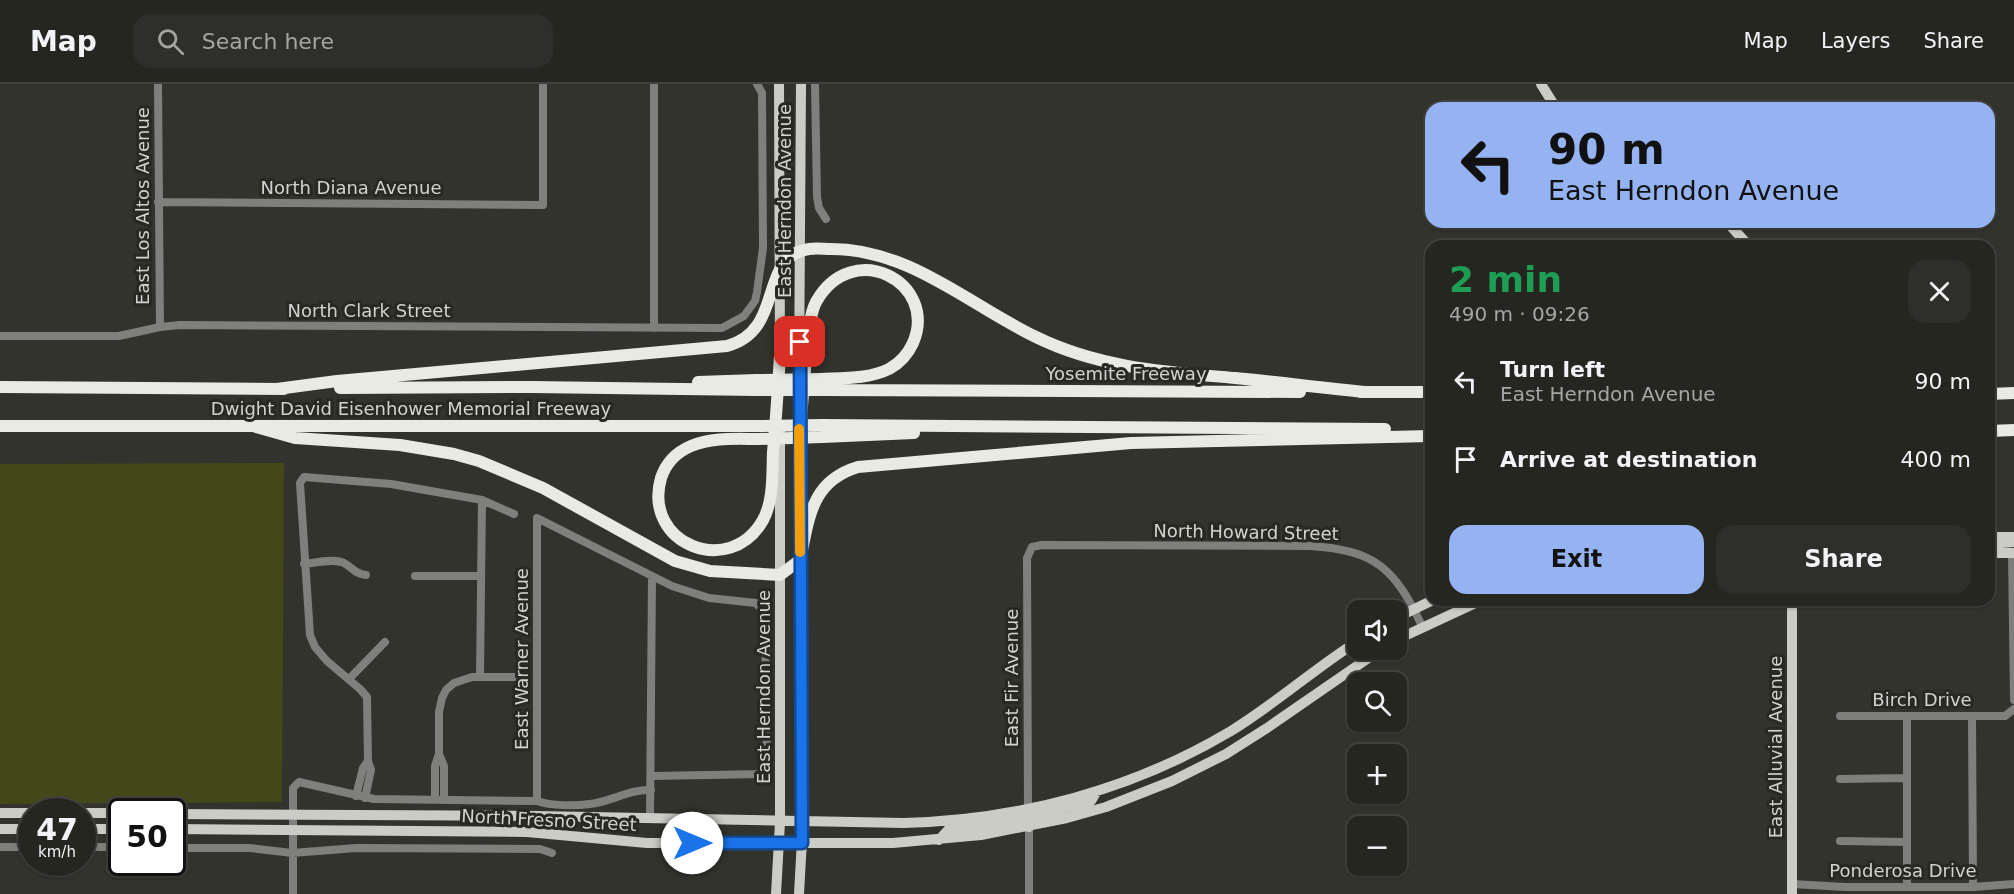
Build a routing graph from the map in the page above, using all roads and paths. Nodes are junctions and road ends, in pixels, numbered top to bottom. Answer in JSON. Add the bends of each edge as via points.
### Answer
{"nodes":[{"id":1,"x":158,"y":84,"type":"edge"},
{"id":2,"x":543,"y":84,"type":"edge"},
{"id":3,"x":654,"y":84,"type":"edge"},
{"id":4,"x":758,"y":84,"type":"edge"},
{"id":5,"x":779,"y":84,"type":"edge"},
{"id":6,"x":801,"y":84,"type":"edge"},
{"id":7,"x":815,"y":84,"type":"edge"},
{"id":8,"x":1541,"y":84,"type":"edge"},
{"id":9,"x":1552,"y":102,"type":"edge"},
{"id":10,"x":158,"y":202,"type":"junction"},
{"id":11,"x":826,"y":219,"type":"dead end"},
{"id":12,"x":1732,"y":228,"type":"edge"},
{"id":13,"x":1744,"y":240,"type":"edge"},
{"id":14,"x":800,"y":251,"type":"junction"},
{"id":15,"x":780,"y":269,"type":"junction"},
{"id":16,"x":160,"y":327,"type":"junction"},
{"id":17,"x":654,"y":328,"type":"junction"},
{"id":18,"x":0,"y":336,"type":"edge"},
{"id":19,"x":780,"y":356,"type":"junction"},
{"id":20,"x":822,"y":385,"type":"junction"},
{"id":21,"x":0,"y":387,"type":"edge"},
{"id":22,"x":277,"y":389,"type":"junction"},
{"id":23,"x":1365,"y":392,"type":"junction"},
{"id":24,"x":1425,"y":392,"type":"edge"},
{"id":25,"x":2014,"y":393,"type":"edge"},
{"id":26,"x":1995,"y":394,"type":"edge"},
{"id":27,"x":0,"y":426,"type":"edge"},
{"id":28,"x":256,"y":427,"type":"junction"},
{"id":29,"x":1425,"y":429,"type":"edge"},
{"id":30,"x":2014,"y":430,"type":"edge"},
{"id":31,"x":1995,"y":431,"type":"edge"},
{"id":32,"x":758,"y":432,"type":"junction"},
{"id":33,"x":1425,"y":436,"type":"edge"},
{"id":34,"x":799,"y":456,"type":"junction"},
{"id":35,"x":482,"y":500,"type":"junction"},
{"id":36,"x":514,"y":514,"type":"dead end"},
{"id":37,"x":1995,"y":537,"type":"edge"},
{"id":38,"x":2014,"y":537,"type":"edge"},
{"id":39,"x":2014,"y":542,"type":"edge"},
{"id":40,"x":1995,"y":544,"type":"edge"},
{"id":41,"x":1032,"y":547,"type":"joint"},
{"id":42,"x":1995,"y":553,"type":"edge"},
{"id":43,"x":2013,"y":553,"type":"edge"},
{"id":44,"x":800,"y":560,"type":"junction"},
{"id":45,"x":304,"y":564,"type":"junction"},
{"id":46,"x":780,"y":574,"type":"junction"},
{"id":47,"x":366,"y":575,"type":"dead end"},
{"id":48,"x":415,"y":576,"type":"dead end"},
{"id":49,"x":480,"y":576,"type":"junction"},
{"id":50,"x":652,"y":577,"type":"junction"},
{"id":51,"x":2013,"y":599,"type":"edge"},
{"id":52,"x":1425,"y":604,"type":"edge"},
{"id":53,"x":1468,"y":606,"type":"edge"},
{"id":54,"x":1792,"y":606,"type":"edge"},
{"id":55,"x":1414,"y":609,"type":"junction"},
{"id":56,"x":1407,"y":612,"type":"edge"},
{"id":57,"x":1422,"y":626,"type":"junction"},
{"id":58,"x":1407,"y":634,"type":"edge"},
{"id":59,"x":385,"y":642,"type":"dead end"},
{"id":60,"x":1347,"y":648,"type":"edge"},
{"id":61,"x":1366,"y":660,"type":"edge"},
{"id":62,"x":2013,"y":665,"type":"edge"},
{"id":63,"x":480,"y":676,"type":"junction"},
{"id":64,"x":519,"y":677,"type":"dead end"},
{"id":65,"x":348,"y":679,"type":"junction"},
{"id":66,"x":2014,"y":700,"type":"edge"},
{"id":67,"x":2014,"y":709,"type":"edge"},
{"id":68,"x":1840,"y":716,"type":"dead end"},
{"id":69,"x":1907,"y":716,"type":"junction"},
{"id":70,"x":1972,"y":716,"type":"junction"},
{"id":71,"x":651,"y":776,"type":"junction"},
{"id":72,"x":1907,"y":778,"type":"junction"},
{"id":73,"x":1840,"y":779,"type":"dead end"},
{"id":74,"x":651,"y":790,"type":"junction"},
{"id":75,"x":1097,"y":791,"type":"junction"},
{"id":76,"x":360,"y":797,"type":"junction"},
{"id":77,"x":439,"y":800,"type":"junction"},
{"id":78,"x":537,"y":801,"type":"junction"},
{"id":79,"x":1028,"y":810,"type":"junction"},
{"id":80,"x":0,"y":813,"type":"edge"},
{"id":81,"x":18,"y":813,"type":"edge"},
{"id":82,"x":186,"y":814,"type":"edge"},
{"id":83,"x":292,"y":814,"type":"junction"},
{"id":84,"x":650,"y":819,"type":"junction"},
{"id":85,"x":780,"y":822,"type":"junction"},
{"id":86,"x":803,"y":822,"type":"junction"},
{"id":87,"x":1029,"y":827,"type":"junction"},
{"id":88,"x":0,"y":829,"type":"edge"},
{"id":89,"x":18,"y":829,"type":"edge"},
{"id":90,"x":186,"y":830,"type":"edge"},
{"id":91,"x":292,"y":830,"type":"junction"},
{"id":92,"x":939,"y":840,"type":"junction"},
{"id":93,"x":1840,"y":842,"type":"dead end"},
{"id":94,"x":1907,"y":842,"type":"junction"},
{"id":95,"x":779,"y":843,"type":"junction"},
{"id":96,"x":802,"y":843,"type":"junction"},
{"id":97,"x":0,"y":847,"type":"edge"},
{"id":98,"x":18,"y":847,"type":"edge"},
{"id":99,"x":186,"y":848,"type":"edge"},
{"id":100,"x":292,"y":853,"type":"junction"},
{"id":101,"x":552,"y":853,"type":"dead end"},
{"id":102,"x":2014,"y":884,"type":"edge"},
{"id":103,"x":1907,"y":886,"type":"junction"},
{"id":104,"x":1973,"y":887,"type":"junction"},
{"id":105,"x":1792,"y":889,"type":"edge"},
{"id":106,"x":1844,"y":890,"type":"edge"},
{"id":107,"x":292,"y":894,"type":"edge"},
{"id":108,"x":776,"y":894,"type":"edge"},
{"id":109,"x":800,"y":894,"type":"edge"},
{"id":110,"x":1029,"y":894,"type":"edge"}],
"edges":[{"from":1,"to":10,"type":"street","name":"East Los Altos Avenue"},
{"from":2,"to":10,"type":"street","name":"North Diana Avenue","via":[[543,205]]},
{"from":3,"to":17,"type":"street"},
{"from":4,"to":17,"type":"street","name":"North Clark Street","via":[[762,93],[763,248],[755,301],[744,316],[722,328]]},
{"from":5,"to":15,"type":"main road","name":"East Herndon Avenue"},
{"from":6,"to":14,"type":"main road","name":"East Herndon Avenue"},
{"from":7,"to":11,"type":"street","via":[[817,197]]},
{"from":8,"to":9,"type":"main road"},
{"from":10,"to":16,"type":"street","name":"East Los Altos Avenue"},
{"from":12,"to":13,"type":"main road"},
{"from":14,"to":15,"type":"highway"},
{"from":14,"to":23,"type":"highway","via":[[842,249],[892,258],[1036,337],[1098,360],[1159,372]]},
{"from":14,"to":34,"type":"main road","name":"East Herndon Avenue"},
{"from":15,"to":19,"type":"main road","name":"East Herndon Avenue"},
{"from":15,"to":22,"type":"highway","via":[[760,323],[749,336],[727,346]]},
{"from":16,"to":17,"type":"street","name":"North Clark Street"},
{"from":16,"to":18,"type":"street","name":"North Clark Street","via":[[111,337]]},
{"from":19,"to":32,"type":"highway","via":[[770,496],[762,521],[747,538],[729,548],[702,550],[682,541],[668,527],[660,508],[661,481],[669,463],[684,449],[698,443]]},
{"from":19,"to":46,"type":"main road","name":"East Herndon Avenue"},
{"from":20,"to":22,"type":"highway","name":"Dwight David Eisenhower Memorial Freeway","bridge":true},
{"from":20,"to":23,"type":"highway","name":"Yosemite Freeway"},
{"from":20,"to":34,"type":"highway","via":[[888,370],[906,356],[917,332],[917,314],[909,293],[897,280],[873,270],[852,271],[832,282],[816,301],[805,365]]},
{"from":21,"to":22,"type":"highway","name":"Dwight David Eisenhower Memorial Freeway"},
{"from":23,"to":24,"type":"highway","name":"Yosemite Freeway"},
{"from":25,"to":26,"type":"highway"},
{"from":27,"to":28,"type":"highway","name":"Dwight David Eisenhower Memorial Freeway"},
{"from":28,"to":32,"type":"highway","name":"Dwight David Eisenhower Memorial Freeway"},
{"from":28,"to":46,"type":"highway","via":[[295,438],[400,445],[462,457],[543,488],[675,561],[710,571]]},
{"from":29,"to":32,"type":"highway","name":"Dwight David Eisenhower Memorial Freeway","bridge":true},
{"from":30,"to":31,"type":"highway"},
{"from":33,"to":44,"type":"highway","via":[[1150,442],[858,467],[834,477],[817,497]]},
{"from":34,"to":44,"type":"main road","name":"East Herndon Avenue"},
{"from":35,"to":36,"type":"street"},
{"from":35,"to":45,"type":"street","via":[[391,484],[304,477],[300,483]]},
{"from":35,"to":49,"type":"street"},
{"from":37,"to":38,"type":"main road"},
{"from":39,"to":40,"type":"main road"},
{"from":41,"to":55,"type":"street","name":"North Howard Street","via":[[1310,546],[1355,552],[1383,566]]},
{"from":41,"to":79,"type":"street","name":"East Fir Avenue","via":[[1027,558]]},
{"from":42,"to":43,"type":"main road"},
{"from":43,"to":51,"type":"street"},
{"from":44,"to":46,"type":"highway"},
{"from":44,"to":86,"type":"main road","name":"East Herndon Avenue"},
{"from":45,"to":47,"type":"street","via":[[339,562],[357,574]]},
{"from":45,"to":65,"type":"street","via":[[310,635],[327,661]]},
{"from":46,"to":85,"type":"main road","name":"East Herndon Avenue"},
{"from":48,"to":49,"type":"street"},
{"from":49,"to":63,"type":"street"},
{"from":50,"to":71,"type":"street"},
{"from":50,"to":71,"type":"street","via":[[693,594],[756,603],[765,613],[767,774]]},
{"from":50,"to":78,"type":"street","name":"East Warner Avenue","via":[[537,518]]},
{"from":51,"to":62,"type":"street"},
{"from":52,"to":55,"type":"main road"},
{"from":53,"to":57,"type":"main road"},
{"from":54,"to":105,"type":"main road","name":"East Alluvial Avenue"},
{"from":55,"to":56,"type":"main road"},
{"from":55,"to":57,"type":"street","name":"North Howard Street"},
{"from":57,"to":58,"type":"main road"},
{"from":59,"to":65,"type":"street"},
{"from":60,"to":75,"type":"main road","name":"North Fresno Street","via":[[1231,730],[1140,776]]},
{"from":61,"to":87,"type":"main road","name":"North Fresno Street","via":[[1226,754],[1172,781],[1106,807]]},
{"from":62,"to":66,"type":"street"},
{"from":63,"to":64,"type":"street"},
{"from":63,"to":77,"type":"street","via":[[462,679],[446,690],[442,698],[435,766]]},
{"from":65,"to":76,"type":"street","via":[[366,698],[371,770]]},
{"from":67,"to":70,"type":"street","name":"Birch Drive","via":[[2005,716]]},
{"from":68,"to":69,"type":"street","name":"Birch Drive"},
{"from":69,"to":70,"type":"street","name":"Birch Drive"},
{"from":69,"to":72,"type":"street"},
{"from":70,"to":104,"type":"street"},
{"from":71,"to":74,"type":"street"},
{"from":72,"to":73,"type":"street"},
{"from":72,"to":94,"type":"street"},
{"from":74,"to":78,"type":"street","via":[[590,804]]},
{"from":74,"to":84,"type":"street"},
{"from":75,"to":79,"type":"main road","name":"North Fresno Street"},
{"from":75,"to":87,"type":"main road","via":[[1091,801],[1037,816]]},
{"from":76,"to":77,"type":"street"},
{"from":76,"to":83,"type":"street","via":[[299,782],[293,788]]},
{"from":77,"to":78,"type":"street"},
{"from":79,"to":86,"type":"main road","name":"North Fresno Street","via":[[930,822]]},
{"from":79,"to":92,"type":"main road","via":[[1020,819],[948,830]]},
{"from":80,"to":81,"type":"main road"},
{"from":82,"to":83,"type":"main road","name":"North Fresno Street"},
{"from":83,"to":84,"type":"main road","name":"North Fresno Street"},
{"from":83,"to":91,"type":"street"},
{"from":84,"to":85,"type":"main road","name":"North Fresno Street"},
{"from":85,"to":86,"type":"main road","name":"North Fresno Street"},
{"from":85,"to":95,"type":"main road","name":"East Herndon Avenue"},
{"from":86,"to":96,"type":"main road","name":"East Herndon Avenue"},
{"from":87,"to":92,"type":"main road","name":"North Fresno Street"},
{"from":87,"to":110,"type":"street"},
{"from":88,"to":89,"type":"main road"},
{"from":90,"to":91,"type":"main road","name":"North Fresno Street"},
{"from":91,"to":95,"type":"main road","name":"North Fresno Street","via":[[506,831],[647,843]]},
{"from":91,"to":100,"type":"street"},
{"from":92,"to":96,"type":"main road","name":"North Fresno Street"},
{"from":93,"to":94,"type":"street"},
{"from":94,"to":103,"type":"street"},
{"from":95,"to":96,"type":"main road","name":"North Fresno Street"},
{"from":95,"to":108,"type":"main road","name":"East Herndon Avenue"},
{"from":96,"to":109,"type":"main road","name":"East Herndon Avenue"},
{"from":97,"to":98,"type":"street"},
{"from":99,"to":100,"type":"street","via":[[250,848]]},
{"from":100,"to":101,"type":"street","via":[[356,848],[540,849]]},
{"from":100,"to":107,"type":"street"},
{"from":102,"to":104,"type":"street","name":"Ponderosa Drive"},
{"from":103,"to":104,"type":"street","name":"Ponderosa Drive"},
{"from":103,"to":106,"type":"street","name":"Ponderosa Drive"},
{"from":105,"to":106,"type":"street","name":"Ponderosa Drive"}]}
